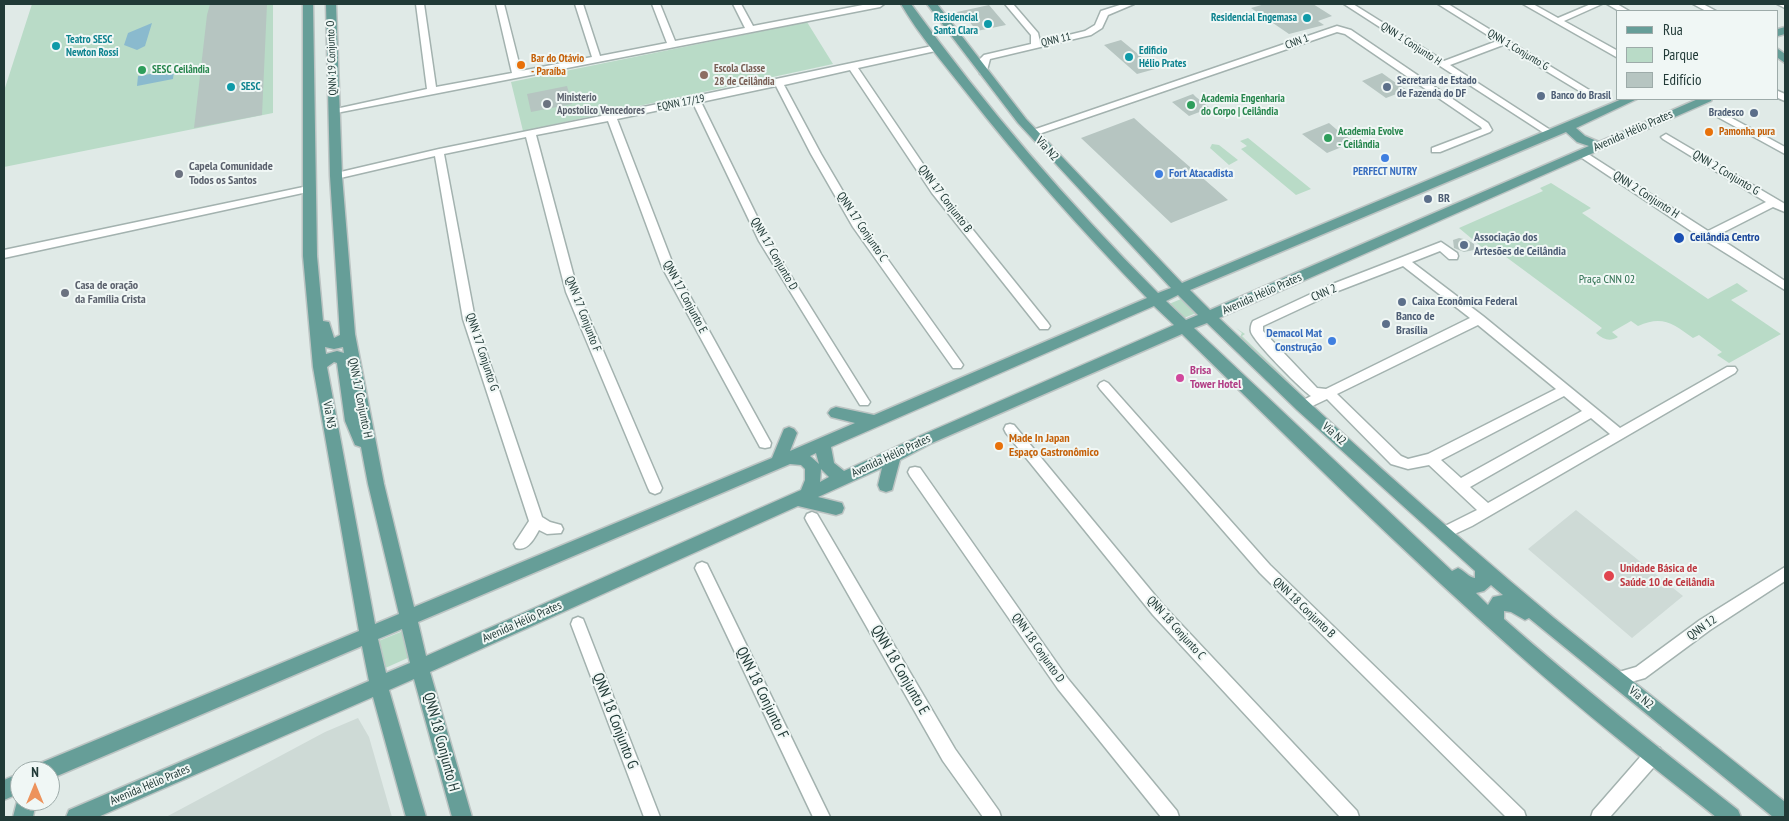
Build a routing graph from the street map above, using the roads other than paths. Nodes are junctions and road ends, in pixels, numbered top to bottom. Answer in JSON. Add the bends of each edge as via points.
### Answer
{"nodes":[{"id":1,"x":308,"y":4,"type":"edge"},
{"id":2,"x":314,"y":4,"type":"edge"},
{"id":3,"x":330,"y":4,"type":"edge"},
{"id":4,"x":420,"y":4,"type":"edge"},
{"id":5,"x":500,"y":4,"type":"edge"},
{"id":6,"x":579,"y":4,"type":"edge"},
{"id":7,"x":656,"y":4,"type":"edge"},
{"id":8,"x":737,"y":4,"type":"edge"},
{"id":9,"x":816,"y":4,"type":"edge"},
{"id":10,"x":880,"y":4,"type":"edge"},
{"id":11,"x":906,"y":4,"type":"edge"},
{"id":12,"x":932,"y":4,"type":"edge"},
{"id":13,"x":1009,"y":4,"type":"edge"},
{"id":14,"x":1130,"y":4,"type":"edge"},
{"id":15,"x":1348,"y":4,"type":"edge"},
{"id":16,"x":1442,"y":4,"type":"edge"},
{"id":17,"x":1527,"y":4,"type":"edge"},
{"id":18,"x":1598,"y":4,"type":"edge"},
{"id":19,"x":1611,"y":4,"type":"edge"},
{"id":20,"x":1697,"y":4,"type":"edge"},
{"id":21,"x":1780,"y":4,"type":"edge"},
{"id":22,"x":1785,"y":6,"type":"edge"},
{"id":23,"x":1623,"y":10,"type":"edge"},
{"id":24,"x":1710,"y":10,"type":"edge"},
{"id":25,"x":822,"y":14,"type":"junction"},
{"id":26,"x":1557,"y":20,"type":"junction"},
{"id":27,"x":750,"y":28,"type":"junction"},
{"id":28,"x":324,"y":29,"type":"junction"},
{"id":29,"x":1504,"y":41,"type":"junction"},
{"id":30,"x":307,"y":44,"type":"junction"},
{"id":31,"x":672,"y":44,"type":"junction"},
{"id":32,"x":1036,"y":45,"type":"junction"},
{"id":33,"x":937,"y":48,"type":"junction"},
{"id":34,"x":1616,"y":54,"type":"edge"},
{"id":35,"x":597,"y":60,"type":"junction"},
{"id":36,"x":1443,"y":64,"type":"junction"},
{"id":37,"x":853,"y":67,"type":"junction"},
{"id":38,"x":983,"y":72,"type":"junction"},
{"id":39,"x":517,"y":74,"type":"junction"},
{"id":40,"x":957,"y":74,"type":"junction"},
{"id":41,"x":779,"y":83,"type":"junction"},
{"id":42,"x":432,"y":91,"type":"junction"},
{"id":43,"x":1594,"y":96,"type":"dead end"},
{"id":44,"x":696,"y":100,"type":"junction"},
{"id":45,"x":1629,"y":100,"type":"edge"},
{"id":46,"x":1706,"y":100,"type":"edge"},
{"id":47,"x":334,"y":112,"type":"junction"},
{"id":48,"x":1717,"y":113,"type":"dead end"},
{"id":49,"x":612,"y":116,"type":"junction"},
{"id":50,"x":1022,"y":121,"type":"junction"},
{"id":51,"x":1570,"y":124,"type":"junction"},
{"id":52,"x":334,"y":128,"type":"junction"},
{"id":53,"x":530,"y":133,"type":"junction"},
{"id":54,"x":1033,"y":133,"type":"junction"},
{"id":55,"x":1550,"y":133,"type":"junction"},
{"id":56,"x":1666,"y":137,"type":"dead end"},
{"id":57,"x":1599,"y":146,"type":"junction"},
{"id":58,"x":1436,"y":150,"type":"dead end"},
{"id":59,"x":1785,"y":151,"type":"edge"},
{"id":60,"x":439,"y":152,"type":"junction"},
{"id":61,"x":1581,"y":154,"type":"junction"},
{"id":62,"x":1022,"y":156,"type":"junction"},
{"id":63,"x":336,"y":176,"type":"junction"},
{"id":64,"x":308,"y":189,"type":"junction"},
{"id":65,"x":1774,"y":202,"type":"junction"},
{"id":66,"x":1099,"y":205,"type":"junction"},
{"id":67,"x":1785,"y":209,"type":"edge"},
{"id":68,"x":1707,"y":236,"type":"junction"},
{"id":69,"x":4,"y":254,"type":"edge"},
{"id":70,"x":310,"y":256,"type":"junction"},
{"id":71,"x":1453,"y":256,"type":"dead end"},
{"id":72,"x":1404,"y":261,"type":"junction"},
{"id":73,"x":1785,"y":286,"type":"edge"},
{"id":74,"x":1180,"y":289,"type":"junction"},
{"id":75,"x":1156,"y":300,"type":"junction"},
{"id":76,"x":1210,"y":317,"type":"junction"},
{"id":77,"x":1479,"y":319,"type":"junction"},
{"id":78,"x":1044,"y":326,"type":"dead end"},
{"id":79,"x":1183,"y":329,"type":"junction"},
{"id":80,"x":348,"y":334,"type":"junction"},
{"id":81,"x":957,"y":364,"type":"dead end"},
{"id":82,"x":320,"y":367,"type":"junction"},
{"id":83,"x":1731,"y":370,"type":"dead end"},
{"id":84,"x":1104,"y":386,"type":"dead end"},
{"id":85,"x":1564,"y":390,"type":"junction"},
{"id":86,"x":1328,"y":394,"type":"junction"},
{"id":87,"x":864,"y":402,"type":"dead end"},
{"id":88,"x":1302,"y":406,"type":"junction"},
{"id":89,"x":1591,"y":412,"type":"junction"},
{"id":90,"x":836,"y":413,"type":"dead end"},
{"id":91,"x":875,"y":421,"type":"junction"},
{"id":92,"x":1010,"y":429,"type":"dead end"},
{"id":93,"x":789,"y":432,"type":"dead end"},
{"id":94,"x":1619,"y":434,"type":"junction"},
{"id":95,"x":765,"y":442,"type":"dead end"},
{"id":96,"x":825,"y":442,"type":"junction"},
{"id":97,"x":893,"y":456,"type":"junction"},
{"id":98,"x":1431,"y":459,"type":"junction"},
{"id":99,"x":784,"y":460,"type":"junction"},
{"id":100,"x":915,"y":472,"type":"dead end"},
{"id":101,"x":842,"y":479,"type":"junction"},
{"id":102,"x":376,"y":484,"type":"junction"},
{"id":103,"x":886,"y":485,"type":"dead end"},
{"id":104,"x":1459,"y":486,"type":"junction"},
{"id":105,"x":655,"y":488,"type":"dead end"},
{"id":106,"x":802,"y":497,"type":"junction"},
{"id":107,"x":1364,"y":500,"type":"junction"},
{"id":108,"x":836,"y":508,"type":"dead end"},
{"id":109,"x":1486,"y":510,"type":"junction"},
{"id":110,"x":812,"y":518,"type":"dead end"},
{"id":111,"x":536,"y":521,"type":"junction"},
{"id":112,"x":556,"y":529,"type":"dead end"},
{"id":113,"x":1444,"y":533,"type":"junction"},
{"id":114,"x":521,"y":544,"type":"dead end"},
{"id":115,"x":702,"y":568,"type":"dead end"},
{"id":116,"x":1483,"y":568,"type":"junction"},
{"id":117,"x":1785,"y":573,"type":"edge"},
{"id":118,"x":408,"y":617,"type":"junction"},
{"id":119,"x":1496,"y":621,"type":"junction"},
{"id":120,"x":578,"y":624,"type":"dead end"},
{"id":121,"x":368,"y":634,"type":"junction"},
{"id":122,"x":420,"y":667,"type":"junction"},
{"id":123,"x":1613,"y":676,"type":"junction"},
{"id":124,"x":380,"y":685,"type":"junction"},
{"id":125,"x":1654,"y":754,"type":"junction"},
{"id":126,"x":60,"y":765,"type":"edge"},
{"id":127,"x":1785,"y":814,"type":"edge"},
{"id":128,"x":76,"y":817,"type":"edge"},
{"id":129,"x":416,"y":817,"type":"edge"},
{"id":130,"x":462,"y":817,"type":"edge"},
{"id":131,"x":652,"y":817,"type":"edge"},
{"id":132,"x":822,"y":817,"type":"edge"},
{"id":133,"x":993,"y":817,"type":"edge"},
{"id":134,"x":1172,"y":817,"type":"edge"},
{"id":135,"x":1350,"y":817,"type":"edge"},
{"id":136,"x":1518,"y":817,"type":"edge"},
{"id":137,"x":1599,"y":817,"type":"edge"},
{"id":138,"x":1731,"y":817,"type":"edge"}],
"edges":[{"from":1,"to":30,"type":"main road","name":"Via N3"},
{"from":2,"to":28,"type":"main road","via":[[314,28]]},
{"from":3,"to":28,"type":"main road","name":"QNN 19 Conjunto O"},
{"from":4,"to":42,"type":"street"},
{"from":5,"to":39,"type":"street"},
{"from":6,"to":35,"type":"street"},
{"from":7,"to":31,"type":"street"},
{"from":8,"to":27,"type":"street"},
{"from":9,"to":25,"type":"street"},
{"from":10,"to":25,"type":"street"},
{"from":11,"to":33,"type":"main road"},
{"from":12,"to":38,"type":"main road","name":"Via N2"},
{"from":13,"to":32,"type":"street","via":[[1035,35]]},
{"from":14,"to":32,"type":"street","name":"QNN 11","via":[[1104,13],[1092,31]]},
{"from":15,"to":36,"type":"street","name":"QNN 1 Conjunto H"},
{"from":16,"to":29,"type":"street","name":"QNN 1 Conjunto G"},
{"from":17,"to":26,"type":"street"},
{"from":18,"to":26,"type":"street"},
{"from":19,"to":23,"type":"street"},
{"from":20,"to":24,"type":"street"},
{"from":21,"to":22,"type":"street"},
{"from":25,"to":27,"type":"street"},
{"from":26,"to":34,"type":"street"},
{"from":27,"to":31,"type":"street"},
{"from":28,"to":47,"type":"main road","name":"QNN 19 Conjunto O"},
{"from":29,"to":36,"type":"street"},
{"from":29,"to":43,"type":"street","name":"QNN 1 Conjunto G"},
{"from":30,"to":52,"type":"main road","via":[[315,38],[325,39],[326,108]]},
{"from":30,"to":64,"type":"main road","name":"Via N3"},
{"from":31,"to":35,"type":"street"},
{"from":32,"to":38,"type":"street","name":"QNN 11","via":[[987,58]]},
{"from":33,"to":37,"type":"street","name":"EQNN 17/19"},
{"from":33,"to":40,"type":"main road","name":"Via N2"},
{"from":35,"to":39,"type":"street"},
{"from":36,"to":55,"type":"street","name":"QNN 1 Conjunto H"},
{"from":37,"to":41,"type":"street","name":"EQNN 17/19"},
{"from":37,"to":78,"type":"street","name":"QNN 17 Conjunto B","via":[[936,191]]},
{"from":38,"to":50,"type":"main road","name":"Via N2"},
{"from":39,"to":42,"type":"street"},
{"from":40,"to":50,"type":"main road","via":[[1009,132],[1017,135],[1025,132]]},
{"from":40,"to":62,"type":"main road","name":"Via N2"},
{"from":41,"to":44,"type":"street","name":"EQNN 17/19"},
{"from":41,"to":81,"type":"street","name":"QNN 17 Conjunto C","via":[[857,224]]},
{"from":42,"to":47,"type":"street"},
{"from":44,"to":49,"type":"street","name":"EQNN 17/19"},
{"from":44,"to":87,"type":"street","name":"QNN 17 Conjunto D","via":[[764,241]]},
{"from":45,"to":51,"type":"main road"},
{"from":46,"to":57,"type":"main road","name":"Avenida Hélio Prates"},
{"from":47,"to":52,"type":"main road"},
{"from":48,"to":59,"type":"street"},
{"from":49,"to":53,"type":"street","name":"EQNN 17/19"},
{"from":49,"to":95,"type":"street","name":"QNN 17 Conjunto E","via":[[668,267]]},
{"from":50,"to":54,"type":"main road","name":"Via N2"},
{"from":51,"to":55,"type":"main road"},
{"from":51,"to":57,"type":"main road","via":[[1575,134]]},
{"from":52,"to":63,"type":"main road"},
{"from":53,"to":60,"type":"street","name":"EQNN 17/19"},
{"from":53,"to":105,"type":"street","name":"QNN 17 Conjunto F","via":[[572,292]]},
{"from":54,"to":58,"type":"street","name":"CNN 1","via":[[1337,29],[1348,32],[1485,125],[1487,130]]},
{"from":54,"to":66,"type":"main road","name":"Via N2"},
{"from":55,"to":74,"type":"main road"},
{"from":56,"to":65,"type":"street","name":"QNN 2 Conjunto G"},
{"from":57,"to":61,"type":"main road","name":"Avenida Hélio Prates"},
{"from":60,"to":63,"type":"street","name":"EQNN 17/19"},
{"from":60,"to":111,"type":"street","name":"QNN 17 Conjunto G","via":[[469,319]]},
{"from":61,"to":68,"type":"street","name":"QNN 2 Conjunto H"},
{"from":61,"to":76,"type":"main road","name":"Avenida Hélio Prates"},
{"from":62,"to":66,"type":"main road","via":[[1020,144],[1026,141],[1035,144],[1072,185]]},
{"from":62,"to":75,"type":"main road","name":"Via N2"},
{"from":63,"to":80,"type":"main road","name":"QNN 17 Conjunto H"},
{"from":64,"to":69,"type":"street"},
{"from":64,"to":70,"type":"main road","name":"Via N3"},
{"from":65,"to":67,"type":"street","name":"QNN 2 Conjunto G"},
{"from":65,"to":68,"type":"street"},
{"from":66,"to":74,"type":"main road","name":"Via N2"},
{"from":68,"to":73,"type":"street","name":"QNN 2 Conjunto H"},
{"from":70,"to":80,"type":"main road","via":[[327,342],[337,344]]},
{"from":70,"to":82,"type":"main road","name":"Via N3"},
{"from":71,"to":72,"type":"street","via":[[1441,246]]},
{"from":72,"to":77,"type":"street"},
{"from":72,"to":86,"type":"street","name":"CNN 2","via":[[1334,288],[1256,324],[1259,337],[1314,392]]},
{"from":74,"to":75,"type":"main road"},
{"from":74,"to":76,"type":"main road","name":"Via N2"},
{"from":75,"to":79,"type":"main road","name":"Via N2"},
{"from":75,"to":91,"type":"main road"},
{"from":76,"to":79,"type":"main road","name":"Avenida Hélio Prates"},
{"from":76,"to":88,"type":"main road","name":"Via N2"},
{"from":77,"to":85,"type":"street"},
{"from":77,"to":86,"type":"street"},
{"from":79,"to":97,"type":"main road","name":"Avenida Hélio Prates"},
{"from":79,"to":107,"type":"main road","name":"Via N2"},
{"from":80,"to":102,"type":"main road","name":"QNN 17 Conjunto H"},
{"from":82,"to":102,"type":"main road","via":[[332,357],[340,357],[344,361],[353,421]]},
{"from":82,"to":121,"type":"main road","name":"Via N3"},
{"from":83,"to":94,"type":"street"},
{"from":84,"to":136,"type":"street","name":"QNN 18 Conjunto B","via":[[1265,570]]},
{"from":85,"to":89,"type":"street"},
{"from":85,"to":98,"type":"street","name":"CNN 2"},
{"from":86,"to":88,"type":"street"},
{"from":86,"to":98,"type":"street","name":"CNN 2","via":[[1396,460],[1408,464]]},
{"from":88,"to":113,"type":"main road","name":"Via N2"},
{"from":89,"to":94,"type":"street"},
{"from":89,"to":104,"type":"street"},
{"from":90,"to":91,"type":"main road"},
{"from":91,"to":96,"type":"main road"},
{"from":92,"to":135,"type":"street","name":"QNN 18 Conjunto C","via":[[1158,610]]},
{"from":93,"to":99,"type":"main road"},
{"from":94,"to":109,"type":"street"},
{"from":96,"to":99,"type":"main road"},
{"from":96,"to":101,"type":"main road","via":[[822,449],[827,466]]},
{"from":97,"to":101,"type":"main road","name":"Avenida Hélio Prates"},
{"from":97,"to":103,"type":"main road"},
{"from":98,"to":104,"type":"street"},
{"from":99,"to":106,"type":"main road","via":[[801,458],[815,471],[814,480]]},
{"from":99,"to":118,"type":"main road"},
{"from":100,"to":134,"type":"street","name":"QNN 18 Conjunto D","via":[[1063,684]]},
{"from":101,"to":106,"type":"main road","name":"Avenida Hélio Prates"},
{"from":102,"to":118,"type":"main road","name":"QNN 17 Conjunto H"},
{"from":104,"to":109,"type":"street"},
{"from":106,"to":108,"type":"main road"},
{"from":106,"to":122,"type":"main road","name":"Avenida Hélio Prates"},
{"from":107,"to":116,"type":"main road","via":[[1398,524],[1466,584],[1481,584],[1485,578]]},
{"from":107,"to":119,"type":"main road","name":"Via N2"},
{"from":109,"to":113,"type":"street"},
{"from":110,"to":133,"type":"street","name":"QNN 18 Conjunto E","via":[[949,755]]},
{"from":111,"to":112,"type":"street"},
{"from":111,"to":114,"type":"street"},
{"from":113,"to":116,"type":"main road","name":"Via N2"},
{"from":115,"to":132,"type":"street","name":"QNN 18 Conjunto F"},
{"from":116,"to":123,"type":"main road","name":"Via N2"},
{"from":117,"to":123,"type":"street","name":"QNN 12","via":[[1705,624],[1640,673]]},
{"from":118,"to":121,"type":"main road"},
{"from":118,"to":122,"type":"main road"},
{"from":119,"to":123,"type":"main road","via":[[1495,606],[1504,602],[1515,604],[1584,661]]},
{"from":119,"to":125,"type":"main road","name":"Via N2","via":[[1523,647]]},
{"from":120,"to":131,"type":"street","name":"QNN 18 Conjunto G"},
{"from":121,"to":124,"type":"main road","name":"Via N3"},
{"from":121,"to":126,"type":"main road"},
{"from":122,"to":124,"type":"main road","name":"Avenida Hélio Prates"},
{"from":122,"to":130,"type":"main road","name":"QNN 18 Conjunto H"},
{"from":123,"to":127,"type":"main road","name":"Via N2"},
{"from":124,"to":128,"type":"main road","name":"Avenida Hélio Prates"},
{"from":124,"to":129,"type":"main road","name":"Via N3"},
{"from":125,"to":137,"type":"street"},
{"from":125,"to":138,"type":"main road","name":"Via N2"}]}
